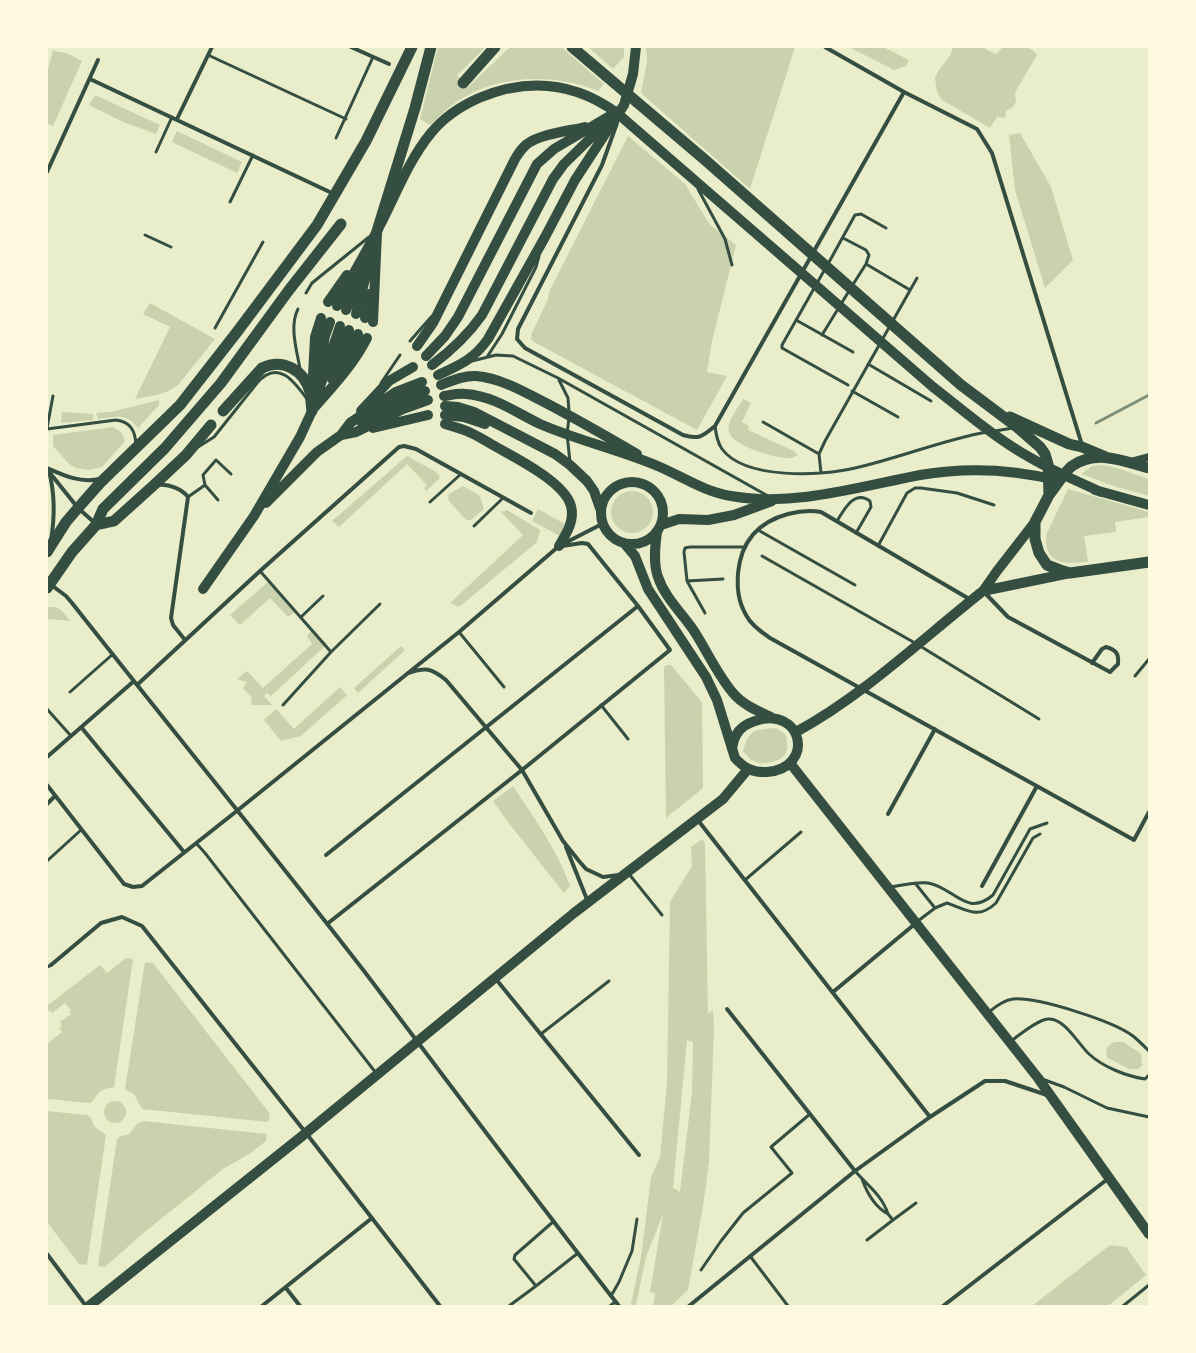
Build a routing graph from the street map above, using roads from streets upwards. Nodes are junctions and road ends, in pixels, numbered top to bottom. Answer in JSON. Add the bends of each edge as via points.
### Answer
{"nodes":[{"id":1,"x":212,"y":47,"type":"edge"},
{"id":2,"x":351,"y":47,"type":"edge"},
{"id":3,"x":412,"y":47,"type":"edge"},
{"id":4,"x":431,"y":47,"type":"edge"},
{"id":5,"x":495,"y":47,"type":"edge"},
{"id":6,"x":572,"y":47,"type":"edge"},
{"id":7,"x":636,"y":47,"type":"edge"},
{"id":8,"x":825,"y":47,"type":"edge"},
{"id":9,"x":98,"y":60,"type":"dead end"},
{"id":10,"x":389,"y":64,"type":"dead end"},
{"id":11,"x":90,"y":79,"type":"junction"},
{"id":12,"x":463,"y":82,"type":"dead end"},
{"id":13,"x":904,"y":92,"type":"junction"},
{"id":14,"x":622,"y":107,"type":"junction"},
{"id":15,"x":177,"y":119,"type":"junction"},
{"id":16,"x":593,"y":126,"type":"junction"},
{"id":17,"x":47,"y":172,"type":"edge"},
{"id":18,"x":335,"y":194,"type":"junction"},
{"id":19,"x":341,"y":224,"type":"dead end"},
{"id":20,"x":377,"y":231,"type":"junction"},
{"id":21,"x":344,"y":328,"type":"junction"},
{"id":22,"x":414,"y":344,"type":"dead end"},
{"id":23,"x":420,"y":387,"type":"junction"},
{"id":24,"x":444,"y":396,"type":"dead end"},
{"id":25,"x":311,"y":407,"type":"junction"},
{"id":26,"x":995,"y":410,"type":"junction"},
{"id":27,"x":224,"y":411,"type":"dead end"},
{"id":28,"x":211,"y":425,"type":"dead end"},
{"id":29,"x":353,"y":428,"type":"junction"},
{"id":30,"x":341,"y":435,"type":"junction"},
{"id":31,"x":1082,"y":447,"type":"junction"},
{"id":32,"x":1106,"y":457,"type":"junction"},
{"id":33,"x":1149,"y":457,"type":"edge"},
{"id":34,"x":1127,"y":462,"type":"junction"},
{"id":35,"x":660,"y":467,"type":"junction"},
{"id":36,"x":1149,"y":468,"type":"edge"},
{"id":37,"x":48,"y":470,"type":"edge"},
{"id":38,"x":106,"y":477,"type":"junction"},
{"id":39,"x":154,"y":485,"type":"junction"},
{"id":40,"x":1101,"y":492,"type":"junction"},
{"id":41,"x":1049,"y":495,"type":"junction"},
{"id":42,"x":776,"y":498,"type":"junction"},
{"id":43,"x":1149,"y":504,"type":"edge"},
{"id":44,"x":78,"y":508,"type":"junction"},
{"id":45,"x":600,"y":508,"type":"junction"},
{"id":46,"x":532,"y":513,"type":"dead end"},
{"id":47,"x":254,"y":516,"type":"junction"},
{"id":48,"x":1035,"y":522,"type":"junction"},
{"id":49,"x":602,"y":524,"type":"junction"},
{"id":50,"x":96,"y":525,"type":"junction"},
{"id":51,"x":659,"y":528,"type":"junction"},
{"id":52,"x":624,"y":544,"type":"junction"},
{"id":53,"x":559,"y":546,"type":"junction"},
{"id":54,"x":47,"y":552,"type":"edge"},
{"id":55,"x":1149,"y":562,"type":"edge"},
{"id":56,"x":1070,"y":573,"type":"junction"},
{"id":57,"x":48,"y":585,"type":"edge"},
{"id":58,"x":203,"y":589,"type":"dead end"},
{"id":59,"x":983,"y":591,"type":"junction"},
{"id":60,"x":971,"y":600,"type":"junction"},
{"id":61,"x":638,"y":606,"type":"junction"},
{"id":62,"x":185,"y":640,"type":"junction"},
{"id":63,"x":1092,"y":663,"type":"junction"},
{"id":64,"x":405,"y":674,"type":"junction"},
{"id":65,"x":135,"y":683,"type":"junction"},
{"id":66,"x":861,"y":690,"type":"junction"},
{"id":67,"x":775,"y":719,"type":"junction"},
{"id":68,"x":485,"y":726,"type":"junction"},
{"id":69,"x":81,"y":727,"type":"junction"},
{"id":70,"x":935,"y":729,"type":"junction"},
{"id":71,"x":796,"y":732,"type":"junction"},
{"id":72,"x":732,"y":749,"type":"junction"},
{"id":73,"x":47,"y":757,"type":"edge"},
{"id":74,"x":790,"y":763,"type":"junction"},
{"id":75,"x":748,"y":769,"type":"junction"},
{"id":76,"x":522,"y":770,"type":"junction"},
{"id":77,"x":47,"y":784,"type":"edge"},
{"id":78,"x":1037,"y":786,"type":"junction"},
{"id":79,"x":56,"y":796,"type":"junction"},
{"id":80,"x":47,"y":804,"type":"edge"},
{"id":81,"x":238,"y":810,"type":"junction"},
{"id":82,"x":1149,"y":812,"type":"edge"},
{"id":83,"x":888,"y":814,"type":"dead end"},
{"id":84,"x":693,"y":821,"type":"junction"},
{"id":85,"x":563,"y":841,"type":"junction"},
{"id":86,"x":184,"y":852,"type":"junction"},
{"id":87,"x":326,"y":855,"type":"dead end"},
{"id":88,"x":626,"y":873,"type":"junction"},
{"id":89,"x":982,"y":886,"type":"dead end"},
{"id":90,"x":588,"y":902,"type":"junction"},
{"id":91,"x":916,"y":923,"type":"junction"},
{"id":92,"x":327,"y":924,"type":"junction"},
{"id":93,"x":49,"y":966,"type":"edge"},
{"id":94,"x":495,"y":978,"type":"junction"},
{"id":95,"x":833,"y":992,"type":"junction"},
{"id":96,"x":727,"y":1009,"type":"dead end"},
{"id":97,"x":417,"y":1041,"type":"junction"},
{"id":98,"x":1051,"y":1096,"type":"junction"},
{"id":99,"x":930,"y":1117,"type":"junction"},
{"id":100,"x":306,"y":1133,"type":"junction"},
{"id":101,"x":639,"y":1155,"type":"dead end"},
{"id":102,"x":855,"y":1171,"type":"junction"},
{"id":103,"x":1109,"y":1178,"type":"junction"},
{"id":104,"x":372,"y":1218,"type":"junction"},
{"id":105,"x":1149,"y":1234,"type":"edge"},
{"id":106,"x":47,"y":1254,"type":"edge"},
{"id":107,"x":286,"y":1288,"type":"junction"},
{"id":108,"x":87,"y":1306,"type":"edge"},
{"id":109,"x":262,"y":1306,"type":"edge"},
{"id":110,"x":300,"y":1306,"type":"edge"},
{"id":111,"x":440,"y":1306,"type":"edge"},
{"id":112,"x":619,"y":1306,"type":"edge"},
{"id":113,"x":689,"y":1306,"type":"edge"},
{"id":114,"x":943,"y":1306,"type":"edge"}],
"edges":[{"from":1,"to":15,"type":"street"},
{"from":2,"to":10,"type":"street"},
{"from":3,"to":18,"type":"highway","via":[[366,141]]},
{"from":4,"to":20,"type":"highway"},
{"from":5,"to":12,"type":"highway"},
{"from":6,"to":26,"type":"highway","via":[[704,159],[961,385]]},
{"from":7,"to":14,"type":"main road","via":[[633,74]]},
{"from":8,"to":13,"type":"street"},
{"from":9,"to":11,"type":"street"},
{"from":11,"to":15,"type":"street"},
{"from":11,"to":17,"type":"street"},
{"from":13,"to":14,"type":"street","via":[[715,426],[700,437],[692,438],[525,348],[517,339],[518,329],[602,165]]},
{"from":13,"to":31,"type":"street","via":[[977,129],[992,153]]},
{"from":14,"to":16,"type":"main road"},
{"from":14,"to":16,"type":"main road","via":[[564,164],[553,179],[482,315],[472,329],[452,350],[429,360],[458,317],[536,164],[554,149]]},
{"from":14,"to":35,"type":"main road","via":[[575,180],[480,351],[439,380],[475,376],[514,386]]},
{"from":15,"to":18,"type":"street"},
{"from":16,"to":22,"type":"main road","via":[[547,136],[528,143],[521,150],[433,323]]},
{"from":18,"to":38,"type":"highway","via":[[317,225],[180,405]]},
{"from":19,"to":50,"type":"highway","via":[[221,383],[165,448],[103,508]]},
{"from":20,"to":20,"type":"main road","via":[[337,306]]},
{"from":20,"to":20,"type":"main road","via":[[365,318]]},
{"from":20,"to":40,"type":"main road","via":[[412,161],[431,133],[456,110],[495,91],[515,87],[562,88],[591,97],[616,113],[933,387],[1010,446],[1054,471]]},
{"from":21,"to":25,"type":"main road"},
{"from":21,"to":25,"type":"main road","via":[[352,346]]},
{"from":21,"to":25,"type":"main road","via":[[315,337]]},
{"from":23,"to":29,"type":"main road","via":[[396,392]]},
{"from":23,"to":29,"type":"main road","via":[[403,409]]},
{"from":23,"to":29,"type":"main road","via":[[405,421]]},
{"from":23,"to":29,"type":"main road","via":[[389,382],[369,402]]},
{"from":23,"to":30,"type":"main road"},
{"from":24,"to":35,"type":"main road","via":[[483,396],[539,423]]},
{"from":25,"to":27,"type":"highway","via":[[310,393],[302,377],[293,368],[269,364],[255,374]]},
{"from":25,"to":47,"type":"main road","via":[[300,437]]},
{"from":26,"to":31,"type":"highway","via":[[1069,444]]},
{"from":26,"to":41,"type":"highway","via":[[1045,454],[1048,464]]},
{"from":28,"to":39,"type":"highway","via":[[186,455]]},
{"from":29,"to":30,"type":"main road"},
{"from":30,"to":47,"type":"main road","via":[[317,452]]},
{"from":31,"to":32,"type":"highway"},
{"from":32,"to":34,"type":"highway"},
{"from":32,"to":41,"type":"highway","via":[[1092,457],[1071,466]]},
{"from":33,"to":34,"type":"main road"},
{"from":34,"to":36,"type":"highway"},
{"from":35,"to":42,"type":"main road","via":[[694,484],[729,496],[751,499]]},
{"from":37,"to":38,"type":"street","via":[[80,480],[92,481]]},
{"from":37,"to":44,"type":"street"},
{"from":37,"to":54,"type":"street","via":[[54,509],[53,529]]},
{"from":38,"to":44,"type":"highway"},
{"from":39,"to":50,"type":"highway","via":[[114,521]]},
{"from":39,"to":62,"type":"street","via":[[162,484],[177,489],[188,497],[171,618],[173,625]]},
{"from":40,"to":42,"type":"main road","via":[[1030,474],[1000,470],[964,470],[921,475],[817,495]]},
{"from":40,"to":43,"type":"main road"},
{"from":41,"to":48,"type":"highway"},
{"from":42,"to":51,"type":"main road","via":[[734,516],[708,520],[679,520]]},
{"from":44,"to":50,"type":"street"},
{"from":44,"to":54,"type":"highway"},
{"from":45,"to":49,"type":"main road"},
{"from":45,"to":51,"type":"main road","via":[[603,499],[615,486],[634,481],[643,484],[652,488],[662,503],[663,518]]},
{"from":45,"to":53,"type":"main road","via":[[587,481],[556,454],[519,436],[464,417],[445,415],[533,468],[561,491],[571,506],[572,515],[567,533]]},
{"from":46,"to":62,"type":"street","via":[[416,449],[398,447]]},
{"from":47,"to":58,"type":"main road"},
{"from":48,"to":56,"type":"highway","via":[[1035,539],[1039,553],[1048,565]]},
{"from":48,"to":59,"type":"main road"},
{"from":49,"to":52,"type":"main road","via":[[607,533]]},
{"from":49,"to":53,"type":"street"},
{"from":50,"to":57,"type":"highway"},
{"from":51,"to":52,"type":"main road","via":[[651,538],[643,542]]},
{"from":51,"to":67,"type":"main road","via":[[655,560],[658,577],[666,593],[693,630],[733,694],[747,705]]},
{"from":52,"to":72,"type":"main road","via":[[635,556],[648,589],[706,677],[718,700]]},
{"from":53,"to":61,"type":"street","via":[[588,544]]},
{"from":53,"to":64,"type":"street","via":[[459,632]]},
{"from":55,"to":56,"type":"highway"},
{"from":56,"to":59,"type":"main road"},
{"from":57,"to":65,"type":"street","via":[[66,596]]},
{"from":59,"to":60,"type":"main road"},
{"from":59,"to":63,"type":"street","via":[[1008,617]]},
{"from":60,"to":66,"type":"main road"},
{"from":60,"to":66,"type":"street","via":[[821,512],[801,511],[777,517],[765,524],[744,547],[739,567],[737,586],[746,616],[757,629],[770,638]]},
{"from":61,"to":68,"type":"street"},
{"from":61,"to":76,"type":"street","via":[[670,650]]},
{"from":62,"to":65,"type":"street"},
{"from":63,"to":63,"type":"street","via":[[1110,672],[1118,664],[1119,655],[1115,650],[1102,648]]},
{"from":64,"to":68,"type":"street","via":[[422,669],[437,673]]},
{"from":64,"to":81,"type":"street"},
{"from":65,"to":69,"type":"street"},
{"from":65,"to":81,"type":"street"},
{"from":66,"to":70,"type":"street"},
{"from":66,"to":71,"type":"main road"},
{"from":67,"to":71,"type":"main road","via":[[784,722]]},
{"from":67,"to":72,"type":"main road","via":[[763,719],[742,727],[736,734]]},
{"from":68,"to":76,"type":"street"},
{"from":68,"to":87,"type":"street"},
{"from":69,"to":73,"type":"street"},
{"from":69,"to":86,"type":"street"},
{"from":70,"to":78,"type":"street"},
{"from":70,"to":83,"type":"street"},
{"from":71,"to":74,"type":"main road","via":[[798,746],[796,755]]},
{"from":72,"to":75,"type":"main road","via":[[735,758]]},
{"from":74,"to":75,"type":"main road","via":[[774,771],[757,772]]},
{"from":74,"to":91,"type":"main road"},
{"from":75,"to":84,"type":"main road","via":[[723,798]]},
{"from":76,"to":85,"type":"street"},
{"from":76,"to":92,"type":"street"},
{"from":77,"to":79,"type":"street"},
{"from":78,"to":82,"type":"street","via":[[1134,840]]},
{"from":78,"to":89,"type":"street"},
{"from":79,"to":80,"type":"street"},
{"from":79,"to":86,"type":"street","via":[[124,884],[142,886]]},
{"from":81,"to":86,"type":"street"},
{"from":81,"to":92,"type":"street"},
{"from":84,"to":88,"type":"main road"},
{"from":84,"to":95,"type":"street","via":[[744,880]]},
{"from":85,"to":88,"type":"street","via":[[592,873],[603,877]]},
{"from":85,"to":90,"type":"street"},
{"from":88,"to":90,"type":"main road"},
{"from":90,"to":94,"type":"main road"},
{"from":91,"to":95,"type":"street"},
{"from":91,"to":98,"type":"main road"},
{"from":92,"to":97,"type":"street"},
{"from":93,"to":100,"type":"street","via":[[101,923],[122,917],[142,926]]},
{"from":94,"to":97,"type":"main road"},
{"from":94,"to":101,"type":"street"},
{"from":95,"to":99,"type":"street"},
{"from":96,"to":102,"type":"street"},
{"from":97,"to":100,"type":"main road"},
{"from":97,"to":112,"type":"street"},
{"from":98,"to":99,"type":"street","via":[[1006,1082],[985,1081]]},
{"from":98,"to":103,"type":"main road"},
{"from":99,"to":102,"type":"street"},
{"from":100,"to":104,"type":"street"},
{"from":100,"to":108,"type":"main road"},
{"from":102,"to":113,"type":"street"},
{"from":103,"to":105,"type":"main road"},
{"from":103,"to":114,"type":"street"},
{"from":104,"to":107,"type":"street"},
{"from":104,"to":111,"type":"street"},
{"from":106,"to":108,"type":"street"},
{"from":107,"to":109,"type":"street"},
{"from":107,"to":110,"type":"street"}]}
